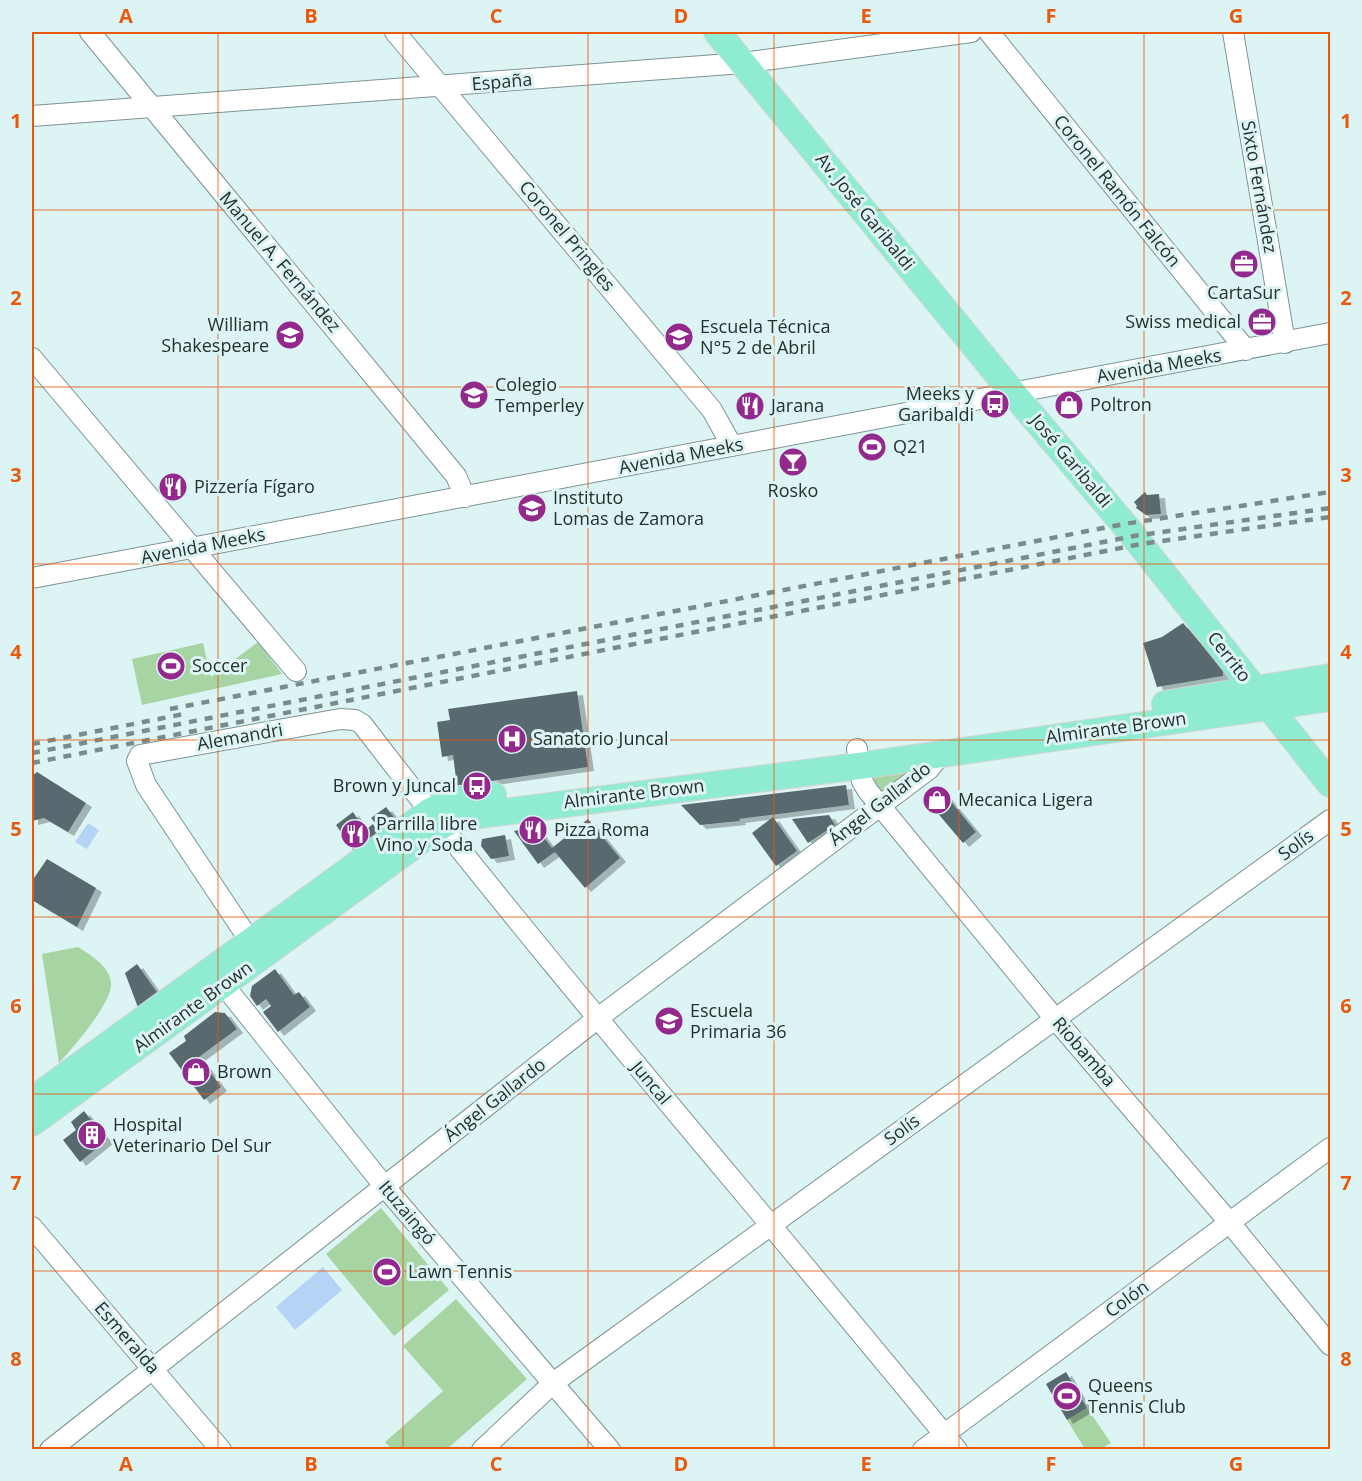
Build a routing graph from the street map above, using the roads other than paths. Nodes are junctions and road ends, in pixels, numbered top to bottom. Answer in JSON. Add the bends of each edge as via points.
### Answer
{"nodes":[{"id":1,"x":90,"y":32,"type":"edge"},
{"id":2,"x":395,"y":32,"type":"edge"},
{"id":3,"x":717,"y":32,"type":"edge"},
{"id":4,"x":971,"y":32,"type":"edge"},
{"id":5,"x":989,"y":32,"type":"edge"},
{"id":6,"x":1233,"y":32,"type":"edge"},
{"id":7,"x":743,"y":63,"type":"junction"},
{"id":8,"x":441,"y":86,"type":"junction"},
{"id":9,"x":152,"y":107,"type":"junction"},
{"id":10,"x":32,"y":116,"type":"edge"},
{"id":11,"x":1330,"y":333,"type":"edge"},
{"id":12,"x":1285,"y":343,"type":"junction"},
{"id":13,"x":1246,"y":350,"type":"junction"},
{"id":14,"x":32,"y":358,"type":"edge"},
{"id":15,"x":1013,"y":393,"type":"junction"},
{"id":16,"x":732,"y":446,"type":"junction"},
{"id":17,"x":465,"y":497,"type":"junction"},
{"id":18,"x":1128,"y":529,"type":"joint"},
{"id":19,"x":190,"y":548,"type":"junction"},
{"id":20,"x":32,"y":578,"type":"edge"},
{"id":21,"x":296,"y":671,"type":"dead end"},
{"id":22,"x":1330,"y":677,"type":"edge"},
{"id":23,"x":1262,"y":698,"type":"junction"},
{"id":24,"x":1330,"y":698,"type":"edge"},
{"id":25,"x":348,"y":719,"type":"joint"},
{"id":26,"x":942,"y":753,"type":"junction"},
{"id":27,"x":858,"y":757,"type":"junction"},
{"id":28,"x":1330,"y":783,"type":"edge"},
{"id":29,"x":881,"y":806,"type":"junction"},
{"id":30,"x":435,"y":819,"type":"junction"},
{"id":31,"x":1330,"y":820,"type":"edge"},
{"id":32,"x":250,"y":941,"type":"junction"},
{"id":33,"x":218,"y":977,"type":"junction"},
{"id":34,"x":598,"y":1018,"type":"junction"},
{"id":35,"x":1056,"y":1020,"type":"junction"},
{"id":36,"x":32,"y":1100,"type":"edge"},
{"id":37,"x":32,"y":1123,"type":"edge"},
{"id":38,"x":1330,"y":1148,"type":"edge"},
{"id":39,"x":385,"y":1187,"type":"junction"},
{"id":40,"x":1230,"y":1223,"type":"junction"},
{"id":41,"x":770,"y":1226,"type":"junction"},
{"id":42,"x":32,"y":1227,"type":"edge"},
{"id":43,"x":1330,"y":1345,"type":"edge"},
{"id":44,"x":153,"y":1368,"type":"junction"},
{"id":45,"x":553,"y":1383,"type":"junction"},
{"id":46,"x":943,"y":1434,"type":"junction"},
{"id":47,"x":50,"y":1449,"type":"edge"},
{"id":48,"x":221,"y":1449,"type":"edge"},
{"id":49,"x":482,"y":1449,"type":"edge"},
{"id":50,"x":610,"y":1449,"type":"edge"},
{"id":51,"x":923,"y":1449,"type":"edge"},
{"id":52,"x":957,"y":1449,"type":"edge"}],
"edges":[{"from":1,"to":9,"type":"street","name":"Manuel A. Fernández"},
{"from":2,"to":8,"type":"street","name":"Coronel Pringles"},
{"from":3,"to":7,"type":"main road","name":"Av. José Garibaldi"},
{"from":4,"to":7,"type":"street","name":"España"},
{"from":5,"to":13,"type":"street","name":"Coronel Ramón Falcón"},
{"from":6,"to":12,"type":"street","name":"Sixto Fernández"},
{"from":7,"to":8,"type":"street","name":"España"},
{"from":7,"to":15,"type":"main road","name":"Av. José Garibaldi"},
{"from":8,"to":9,"type":"street","name":"España"},
{"from":8,"to":16,"type":"street","name":"Coronel Pringles","via":[[712,410]]},
{"from":9,"to":10,"type":"street","name":"España"},
{"from":9,"to":17,"type":"street","name":"Manuel A. Fernández","via":[[456,476]]},
{"from":11,"to":12,"type":"street","name":"Avenida Meeks"},
{"from":12,"to":13,"type":"street","name":"Avenida Meeks"},
{"from":13,"to":15,"type":"street","name":"Avenida Meeks"},
{"from":14,"to":19,"type":"street"},
{"from":15,"to":16,"type":"street","name":"Avenida Meeks"},
{"from":15,"to":18,"type":"main road","name":"José Garibaldi"},
{"from":16,"to":17,"type":"street","name":"Avenida Meeks"},
{"from":17,"to":19,"type":"street","name":"Avenida Meeks"},
{"from":18,"to":23,"type":"main road","name":"Cerrito"},
{"from":19,"to":20,"type":"street","name":"Avenida Meeks"},
{"from":19,"to":21,"type":"street"},
{"from":22,"to":23,"type":"main road","name":"Almirante Brown"},
{"from":23,"to":24,"type":"main road","name":"Almirante Brown"},
{"from":23,"to":26,"type":"main road","name":"Almirante Brown"},
{"from":23,"to":27,"type":"main road","name":"Almirante Brown"},
{"from":23,"to":28,"type":"main road","name":"Cerrito"},
{"from":25,"to":30,"type":"street","name":"Juncal","via":[[362,724]]},
{"from":25,"to":32,"type":"street","name":"Alemandri","via":[[145,754],[137,761],[146,785]]},
{"from":26,"to":27,"type":"main road","name":"Almirante Brown"},
{"from":26,"to":29,"type":"street","name":"Ángel Gallardo","via":[[929,769]]},
{"from":27,"to":29,"type":"street","name":"Riobamba","via":[[862,781]]},
{"from":27,"to":30,"type":"main road","name":"Almirante Brown"},
{"from":29,"to":34,"type":"street","name":"Ángel Gallardo"},
{"from":29,"to":35,"type":"street","name":"Riobamba"},
{"from":30,"to":32,"type":"main road","name":"Almirante Brown"},
{"from":30,"to":33,"type":"main road","name":"Almirante Brown"},
{"from":30,"to":34,"type":"street","name":"Juncal"},
{"from":31,"to":35,"type":"street","name":"Solís"},
{"from":32,"to":33,"type":"main road","name":"Almirante Brown"},
{"from":33,"to":36,"type":"main road","name":"Almirante Brown"},
{"from":33,"to":37,"type":"main road","name":"Almirante Brown"},
{"from":33,"to":39,"type":"street","name":"Ituzaingó"},
{"from":34,"to":39,"type":"street","name":"Ángel Gallardo"},
{"from":34,"to":41,"type":"street","name":"Juncal"},
{"from":35,"to":40,"type":"street","name":"Riobamba"},
{"from":35,"to":41,"type":"street","name":"Solís"},
{"from":38,"to":40,"type":"street","name":"Colón"},
{"from":39,"to":44,"type":"street","name":"Ángel Gallardo"},
{"from":39,"to":45,"type":"street","name":"Ituzaingó"},
{"from":40,"to":43,"type":"street","name":"Riobamba"},
{"from":40,"to":46,"type":"street","name":"Colón"},
{"from":41,"to":45,"type":"street","name":"Solís"},
{"from":41,"to":46,"type":"street","name":"Juncal"},
{"from":42,"to":44,"type":"street","name":"Esmeralda"},
{"from":44,"to":47,"type":"street","name":"Ángel Gallardo"},
{"from":44,"to":48,"type":"street","name":"Esmeralda"},
{"from":45,"to":49,"type":"street","name":"Solís"},
{"from":45,"to":50,"type":"street","name":"Ituzaingó"},
{"from":46,"to":51,"type":"street","name":"Colón"},
{"from":46,"to":52,"type":"street","name":"Juncal"}]}
